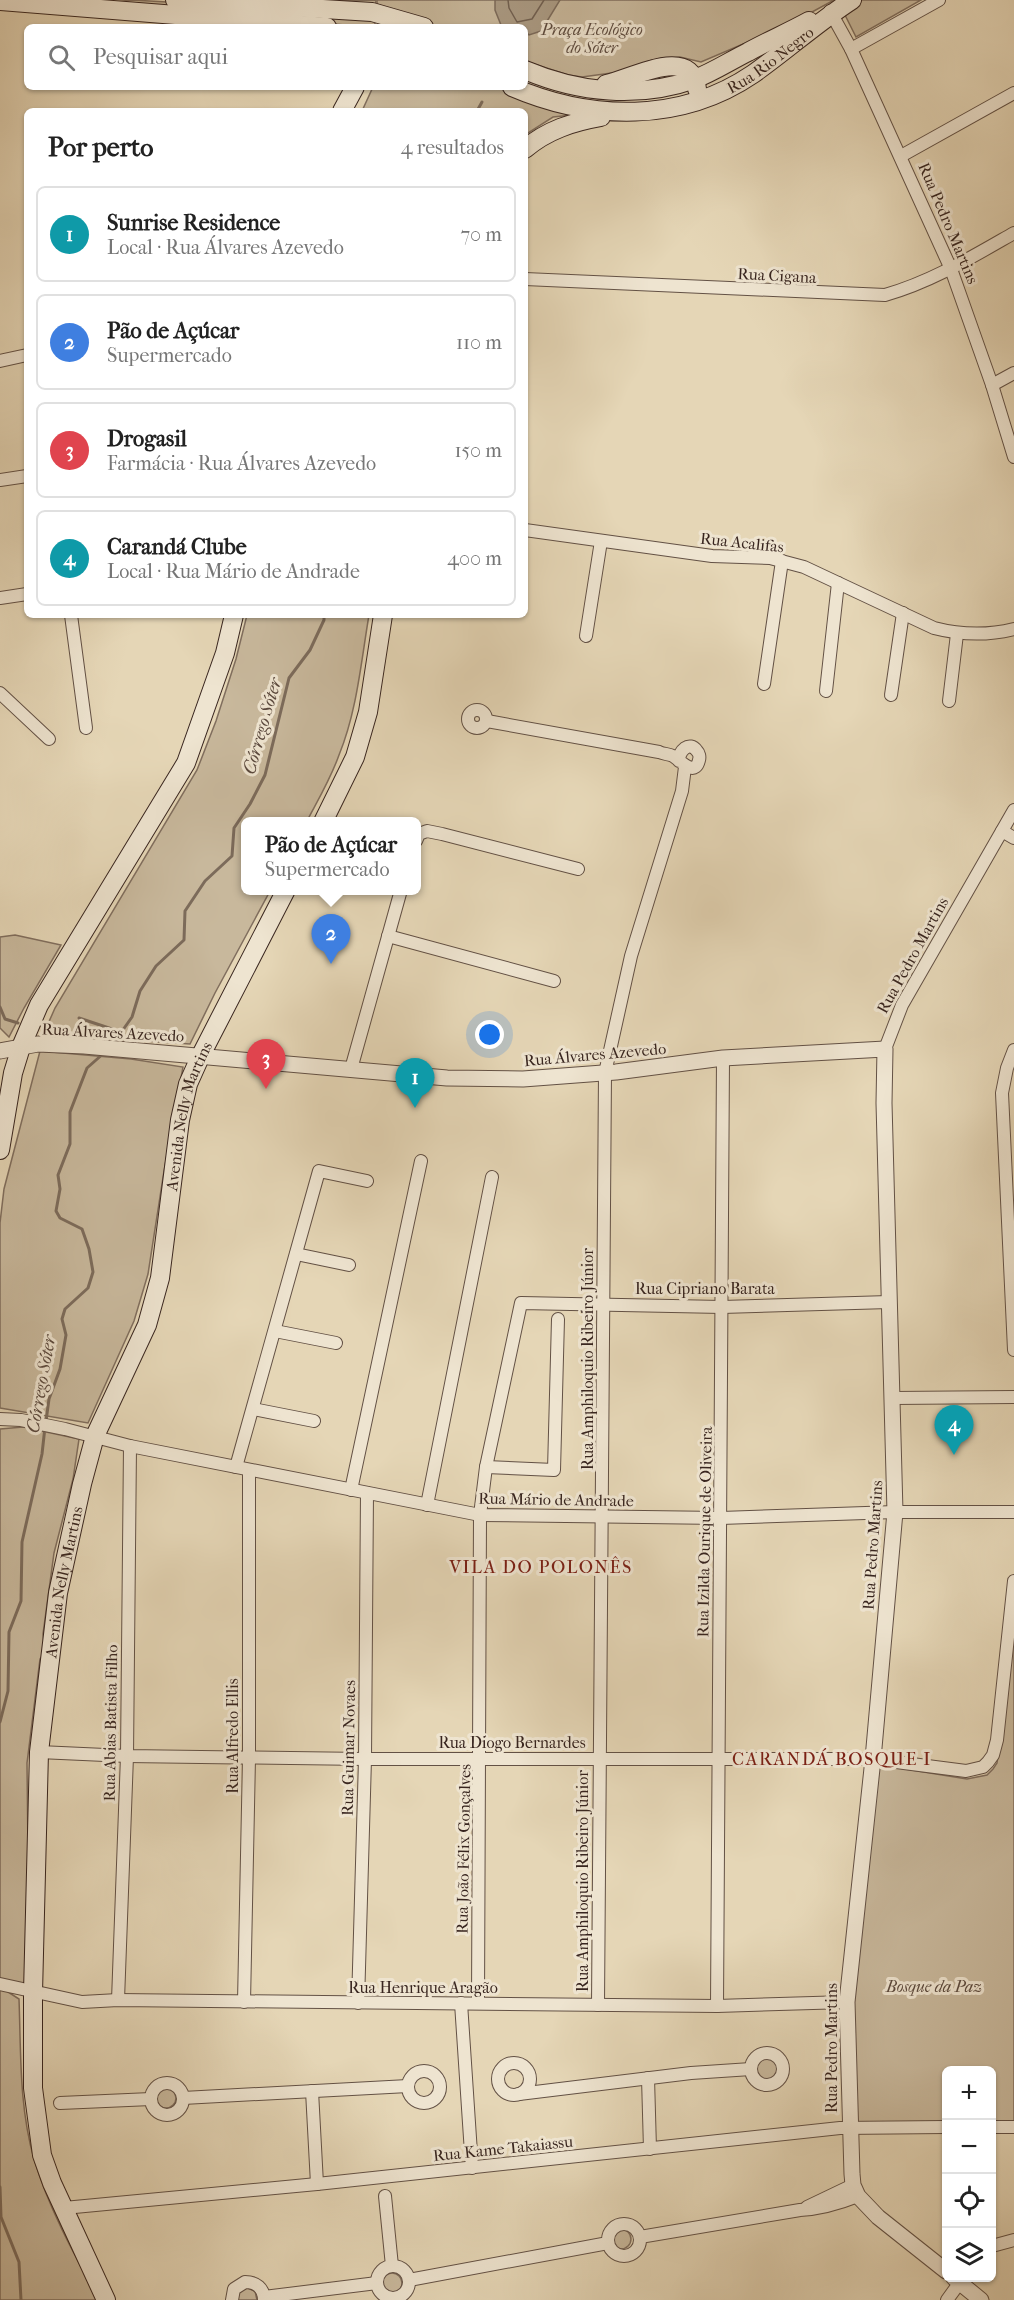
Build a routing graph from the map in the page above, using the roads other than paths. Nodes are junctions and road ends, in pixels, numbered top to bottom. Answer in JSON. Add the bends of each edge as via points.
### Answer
{"nodes":[{"id":1,"x":175,"y":0,"type":"edge"},
{"id":2,"x":939,"y":0,"type":"edge"},
{"id":3,"x":0,"y":1,"type":"edge"},
{"id":4,"x":838,"y":9,"type":"edge"},
{"id":5,"x":389,"y":22,"type":"edge"},
{"id":6,"x":289,"y":24,"type":"edge"},
{"id":7,"x":851,"y":49,"type":"junction"},
{"id":8,"x":528,"y":71,"type":"edge"},
{"id":9,"x":695,"y":79,"type":"junction"},
{"id":10,"x":353,"y":90,"type":"edge"},
{"id":11,"x":521,"y":90,"type":"edge"},
{"id":12,"x":1014,"y":93,"type":"edge"},
{"id":13,"x":344,"y":108,"type":"edge"},
{"id":14,"x":654,"y":111,"type":"junction"},
{"id":15,"x":624,"y":112,"type":"junction"},
{"id":16,"x":528,"y":147,"type":"edge"},
{"id":17,"x":901,"y":156,"type":"junction"},
{"id":18,"x":1014,"y":233,"type":"edge"},
{"id":19,"x":951,"y":269,"type":"junction"},
{"id":20,"x":528,"y":279,"type":"edge"},
{"id":21,"x":24,"y":356,"type":"edge"},
{"id":22,"x":0,"y":361,"type":"edge"},
{"id":23,"x":1014,"y":373,"type":"edge"},
{"id":24,"x":992,"y":385,"type":"junction"},
{"id":25,"x":1014,"y":457,"type":"edge"},
{"id":26,"x":24,"y":476,"type":"edge"},
{"id":27,"x":0,"y":480,"type":"edge"},
{"id":28,"x":528,"y":530,"type":"edge"},
{"id":29,"x":601,"y":540,"type":"junction"},
{"id":30,"x":782,"y":561,"type":"junction"},
{"id":31,"x":838,"y":583,"type":"junction"},
{"id":32,"x":24,"y":594,"type":"edge"},
{"id":33,"x":0,"y":598,"type":"edge"},
{"id":34,"x":903,"y":613,"type":"junction"},
{"id":35,"x":71,"y":618,"type":"edge"},
{"id":36,"x":233,"y":618,"type":"edge"},
{"id":37,"x":383,"y":618,"type":"edge"},
{"id":38,"x":1014,"y":629,"type":"edge"},
{"id":39,"x":957,"y":634,"type":"junction"},
{"id":40,"x":586,"y":636,"type":"dead end"},
{"id":41,"x":764,"y":684,"type":"dead end"},
{"id":42,"x":826,"y":691,"type":"dead end"},
{"id":43,"x":0,"y":693,"type":"edge"},
{"id":44,"x":891,"y":695,"type":"dead end"},
{"id":45,"x":950,"y":701,"type":"dead end"},
{"id":46,"x":487,"y":721,"type":"dead end"},
{"id":47,"x":86,"y":728,"type":"dead end"},
{"id":48,"x":49,"y":739,"type":"dead end"},
{"id":49,"x":1014,"y":810,"type":"edge"},
{"id":50,"x":325,"y":817,"type":"edge"},
{"id":51,"x":1002,"y":831,"type":"junction"},
{"id":52,"x":421,"y":833,"type":"edge"},
{"id":53,"x":1014,"y":838,"type":"edge"},
{"id":54,"x":578,"y":869,"type":"dead end"},
{"id":55,"x":284,"y":895,"type":"edge"},
{"id":56,"x":400,"y":895,"type":"edge"},
{"id":57,"x":388,"y":936,"type":"junction"},
{"id":58,"x":554,"y":981,"type":"dead end"},
{"id":59,"x":21,"y":1047,"type":"junction"},
{"id":60,"x":885,"y":1049,"type":"junction"},
{"id":61,"x":1014,"y":1050,"type":"edge"},
{"id":62,"x":0,"y":1051,"type":"edge"},
{"id":63,"x":201,"y":1055,"type":"junction"},
{"id":64,"x":723,"y":1058,"type":"junction"},
{"id":65,"x":351,"y":1069,"type":"junction"},
{"id":66,"x":605,"y":1072,"type":"junction"},
{"id":67,"x":0,"y":1150,"type":"edge"},
{"id":68,"x":421,"y":1161,"type":"dead end"},
{"id":69,"x":492,"y":1177,"type":"dead end"},
{"id":70,"x":367,"y":1181,"type":"dead end"},
{"id":71,"x":296,"y":1254,"type":"junction"},
{"id":72,"x":350,"y":1265,"type":"dead end"},
{"id":73,"x":889,"y":1302,"type":"junction"},
{"id":74,"x":521,"y":1303,"type":"joint"},
{"id":75,"x":603,"y":1304,"type":"junction"},
{"id":76,"x":722,"y":1306,"type":"junction"},
{"id":77,"x":558,"y":1319,"type":"dead end"},
{"id":78,"x":275,"y":1330,"type":"junction"},
{"id":79,"x":336,"y":1343,"type":"dead end"},
{"id":80,"x":1014,"y":1350,"type":"edge"},
{"id":81,"x":1014,"y":1397,"type":"edge"},
{"id":82,"x":893,"y":1398,"type":"junction"},
{"id":83,"x":253,"y":1409,"type":"junction"},
{"id":84,"x":0,"y":1419,"type":"edge"},
{"id":85,"x":314,"y":1421,"type":"dead end"},
{"id":86,"x":95,"y":1436,"type":"junction"},
{"id":87,"x":130,"y":1446,"type":"junction"},
{"id":88,"x":237,"y":1467,"type":"junction"},
{"id":89,"x":486,"y":1467,"type":"junction"},
{"id":90,"x":249,"y":1470,"type":"junction"},
{"id":91,"x":351,"y":1490,"type":"junction"},
{"id":92,"x":367,"y":1493,"type":"junction"},
{"id":93,"x":427,"y":1505,"type":"junction"},
{"id":94,"x":895,"y":1512,"type":"junction"},
{"id":95,"x":1014,"y":1512,"type":"edge"},
{"id":96,"x":480,"y":1515,"type":"junction"},
{"id":97,"x":602,"y":1516,"type":"junction"},
{"id":98,"x":720,"y":1518,"type":"junction"},
{"id":99,"x":1014,"y":1581,"type":"edge"},
{"id":100,"x":39,"y":1752,"type":"junction"},
{"id":101,"x":127,"y":1756,"type":"junction"},
{"id":102,"x":249,"y":1758,"type":"junction"},
{"id":103,"x":480,"y":1758,"type":"junction"},
{"id":104,"x":599,"y":1758,"type":"junction"},
{"id":105,"x":873,"y":1758,"type":"junction"},
{"id":106,"x":364,"y":1759,"type":"junction"},
{"id":107,"x":717,"y":1760,"type":"junction"},
{"id":108,"x":2,"y":1985,"type":"edge"},
{"id":109,"x":33,"y":1992,"type":"junction"},
{"id":110,"x":118,"y":2000,"type":"junction"},
{"id":111,"x":244,"y":2002,"type":"junction"},
{"id":112,"x":847,"y":2002,"type":"junction"},
{"id":113,"x":358,"y":2003,"type":"junction"},
{"id":114,"x":461,"y":2003,"type":"junction"},
{"id":115,"x":477,"y":2003,"type":"junction"},
{"id":116,"x":598,"y":2006,"type":"junction"},
{"id":117,"x":717,"y":2006,"type":"junction"},
{"id":118,"x":751,"y":2069,"type":"dead end"},
{"id":119,"x":648,"y":2078,"type":"junction"},
{"id":120,"x":408,"y":2086,"type":"dead end"},
{"id":121,"x":312,"y":2091,"type":"junction"},
{"id":122,"x":519,"y":2094,"type":"dead end"},
{"id":123,"x":183,"y":2098,"type":"junction"},
{"id":124,"x":151,"y":2099,"type":"junction"},
{"id":125,"x":60,"y":2103,"type":"dead end"},
{"id":126,"x":942,"y":2127,"type":"edge"},
{"id":127,"x":996,"y":2127,"type":"edge"},
{"id":128,"x":1014,"y":2127,"type":"edge"},
{"id":129,"x":849,"y":2128,"type":"junction"},
{"id":130,"x":650,"y":2149,"type":"junction"},
{"id":131,"x":472,"y":2168,"type":"junction"},
{"id":132,"x":317,"y":2184,"type":"junction"},
{"id":133,"x":855,"y":2191,"type":"junction"},
{"id":134,"x":385,"y":2196,"type":"dead end"},
{"id":135,"x":64,"y":2208,"type":"junction"},
{"id":136,"x":640,"y":2237,"type":"junction"},
{"id":137,"x":1014,"y":2240,"type":"edge"},
{"id":138,"x":608,"y":2243,"type":"junction"},
{"id":139,"x":996,"y":2245,"type":"edge"},
{"id":140,"x":392,"y":2266,"type":"junction"},
{"id":141,"x":942,"y":2268,"type":"edge"},
{"id":142,"x":409,"y":2280,"type":"junction"},
{"id":143,"x":957,"y":2282,"type":"edge"},
{"id":144,"x":962,"y":2282,"type":"edge"},
{"id":145,"x":377,"y":2283,"type":"junction"},
{"id":146,"x":264,"y":2298,"type":"edge"},
{"id":147,"x":106,"y":2300,"type":"edge"},
{"id":148,"x":232,"y":2300,"type":"edge"},
{"id":149,"x":947,"y":2300,"type":"edge"},
{"id":150,"x":981,"y":2300,"type":"edge"}],
"edges":[{"from":1,"to":5,"type":"main road","via":[[372,12]]},
{"from":2,"to":7,"type":"street"},
{"from":3,"to":6,"type":"main road"},
{"from":4,"to":7,"type":"street","name":"Rua Pedro Martins"},
{"from":4,"to":9,"type":"main road","name":"Rua Rio Negro"},
{"from":4,"to":14,"type":"main road","name":"Rua Rio Negro","via":[[751,75],[713,96]]},
{"from":7,"to":17,"type":"street","name":"Rua Pedro Martins"},
{"from":8,"to":9,"type":"main road","name":"Rua Rio Negro","via":[[578,87],[638,91]]},
{"from":9,"to":14,"type":"main road","via":[[697,88],[690,97]]},
{"from":10,"to":13,"type":"main road"},
{"from":11,"to":15,"type":"main road","name":"Rua Rio Negro","via":[[556,103]]},
{"from":12,"to":17,"type":"street"},
{"from":14,"to":15,"type":"main road","name":"Rua Rio Negro"},
{"from":15,"to":16,"type":"main road","via":[[572,122]]},
{"from":17,"to":19,"type":"street","name":"Rua Pedro Martins"},
{"from":18,"to":19,"type":"street","name":"Rua Cigana"},
{"from":19,"to":20,"type":"street","name":"Rua Cigana","via":[[905,290],[877,295]]},
{"from":19,"to":24,"type":"street","name":"Rua Pedro Martins"},
{"from":21,"to":22,"type":"street"},
{"from":23,"to":24,"type":"street"},
{"from":24,"to":25,"type":"street","name":"Rua Pedro Martins"},
{"from":26,"to":27,"type":"street"},
{"from":28,"to":29,"type":"street","name":"Rua Acalifas"},
{"from":29,"to":30,"type":"street","name":"Rua Acalifas","via":[[712,556]]},
{"from":29,"to":40,"type":"street"},
{"from":30,"to":31,"type":"street","name":"Rua Acalifas"},
{"from":30,"to":41,"type":"street"},
{"from":31,"to":34,"type":"street","name":"Rua Acalifas"},
{"from":31,"to":42,"type":"street"},
{"from":32,"to":33,"type":"street"},
{"from":34,"to":39,"type":"street","name":"Rua Acalifas"},
{"from":34,"to":44,"type":"street"},
{"from":35,"to":47,"type":"street"},
{"from":36,"to":59,"type":"main road","via":[[186,764],[39,1005]]},
{"from":37,"to":50,"type":"main road","via":[[368,712],[355,757]]},
{"from":38,"to":39,"type":"street","name":"Rua Acalifas"},
{"from":39,"to":45,"type":"street"},
{"from":43,"to":48,"type":"street"},
{"from":46,"to":66,"type":"street","name":"Rua Amphiloquio Ribeiro Júnior","via":[[659,752],[682,764],[682,791],[631,956]]},
{"from":49,"to":51,"type":"street","name":"Rua Pedro Martins"},
{"from":51,"to":53,"type":"street"},
{"from":51,"to":60,"type":"street","name":"Rua Pedro Martins","via":[[902,1005]]},
{"from":52,"to":54,"type":"street","via":[[442,834]]},
{"from":55,"to":63,"type":"main road","name":"Avenida Nelly Martins"},
{"from":56,"to":57,"type":"street"},
{"from":57,"to":58,"type":"street"},
{"from":57,"to":65,"type":"street"},
{"from":59,"to":62,"type":"street","name":"Rua Álvares Azevedo"},
{"from":59,"to":63,"type":"street","name":"Rua Álvares Azevedo","via":[[84,1046]]},
{"from":59,"to":67,"type":"main road"},
{"from":60,"to":64,"type":"street","name":"Rua Álvares Azevedo"},
{"from":60,"to":73,"type":"street","name":"Rua Pedro Martins"},
{"from":61,"to":80,"type":"street","via":[[1002,1093]]},
{"from":63,"to":65,"type":"street","name":"Rua Álvares Azevedo"},
{"from":63,"to":86,"type":"main road","name":"Avenida Nelly Martins","via":[[180,1116],[160,1278],[147,1325]]},
{"from":64,"to":66,"type":"street","name":"Rua Álvares Azevedo"},
{"from":64,"to":76,"type":"street","name":"Rua Izilda Ourique de Oliveira"},
{"from":65,"to":66,"type":"street","name":"Rua Álvares Azevedo","via":[[447,1078],[523,1079]]},
{"from":66,"to":75,"type":"street","name":"Rua Amphiloquio Ribeiro Júnior"},
{"from":68,"to":91,"type":"street"},
{"from":69,"to":93,"type":"street"},
{"from":70,"to":71,"type":"street","via":[[319,1171]]},
{"from":71,"to":72,"type":"street"},
{"from":71,"to":78,"type":"street"},
{"from":73,"to":76,"type":"street","name":"Rua Cipriano Barata"},
{"from":73,"to":82,"type":"street","name":"Rua Pedro Martins"},
{"from":74,"to":75,"type":"street","name":"Rua Cipriano Barata"},
{"from":74,"to":89,"type":"street","name":"Rua João Félix Gonçalves"},
{"from":75,"to":76,"type":"street","name":"Rua Cipriano Barata"},
{"from":75,"to":97,"type":"street","name":"Rua Amphiloquio Ribeiro Júnior"},
{"from":76,"to":98,"type":"street","name":"Rua Izilda Ourique de Oliveira"},
{"from":77,"to":89,"type":"street","via":[[554,1470]]},
{"from":78,"to":79,"type":"street"},
{"from":78,"to":83,"type":"street"},
{"from":81,"to":82,"type":"street"},
{"from":82,"to":94,"type":"street","name":"Rua Pedro Martins"},
{"from":83,"to":85,"type":"street"},
{"from":83,"to":88,"type":"street"},
{"from":84,"to":86,"type":"street","name":"Rua Mário de Andrade"},
{"from":86,"to":87,"type":"street","name":"Rua Mário de Andrade"},
{"from":86,"to":100,"type":"main road","name":"Avenida Nelly Martins","via":[[58,1593]]},
{"from":87,"to":88,"type":"street","name":"Rua Mário de Andrade"},
{"from":87,"to":101,"type":"street","name":"Rua Abias Batista Filho"},
{"from":88,"to":90,"type":"street","name":"Rua Mário de Andrade"},
{"from":89,"to":96,"type":"street","name":"Rua João Félix Gonçalves"},
{"from":90,"to":91,"type":"street","name":"Rua Mário de Andrade"},
{"from":90,"to":102,"type":"street","name":"Rua Alfredo Ellis"},
{"from":91,"to":92,"type":"street","name":"Rua Mário de Andrade"},
{"from":92,"to":93,"type":"street","name":"Rua Mário de Andrade"},
{"from":92,"to":106,"type":"street","name":"Rua Guimar Novaes"},
{"from":93,"to":96,"type":"street","name":"Rua Mário de Andrade"},
{"from":94,"to":95,"type":"street","name":"Rua Mário de Andrade"},
{"from":94,"to":98,"type":"street","name":"Rua Mário de Andrade"},
{"from":94,"to":105,"type":"street","name":"Rua Pedro Martins"},
{"from":96,"to":97,"type":"street","name":"Rua Mário de Andrade"},
{"from":96,"to":103,"type":"street","name":"Rua João Félix Gonçalves"},
{"from":97,"to":98,"type":"street","name":"Rua Mário de Andrade"},
{"from":97,"to":104,"type":"street","name":"Rua Amphiloquio Ribeiro Júnior"},
{"from":98,"to":107,"type":"street","name":"Rua Izilda Ourique de Oliveira"},
{"from":99,"to":105,"type":"street","name":"Rua Diogo Bernardes","via":[[993,1755],[983,1767],[966,1771]]},
{"from":100,"to":101,"type":"street","name":"Rua Diogo Bernardes"},
{"from":100,"to":109,"type":"main road","name":"Avenida Nelly Martins"},
{"from":101,"to":102,"type":"street","name":"Rua Diogo Bernardes"},
{"from":101,"to":110,"type":"street","name":"Rua Abias Batista Filho"},
{"from":102,"to":106,"type":"street","name":"Rua Diogo Bernardes"},
{"from":102,"to":111,"type":"street","name":"Rua Alfredo Ellis"},
{"from":103,"to":104,"type":"street","name":"Rua Diogo Bernardes"},
{"from":103,"to":106,"type":"street","name":"Rua Diogo Bernardes"},
{"from":103,"to":115,"type":"street","name":"Rua João Félix Gonçalves"},
{"from":104,"to":107,"type":"street","name":"Rua Diogo Bernardes"},
{"from":104,"to":116,"type":"street","name":"Rua Amphiloquio Ribeiro Júnior"},
{"from":105,"to":107,"type":"street","name":"Rua Diogo Bernardes"},
{"from":105,"to":112,"type":"street","name":"Rua Pedro Martins"},
{"from":106,"to":113,"type":"street","name":"Rua Guimar Novaes"},
{"from":107,"to":117,"type":"street","name":"Rua Izilda Ourique de Oliveira"},
{"from":108,"to":109,"type":"street","name":"Rua Henrique Aragão"},
{"from":109,"to":110,"type":"street","name":"Rua Henrique Aragão","via":[[82,2002]]},
{"from":109,"to":135,"type":"main road","name":"Avenida Nelly Martins","via":[[33,2088],[42,2155]]},
{"from":110,"to":111,"type":"street","name":"Rua Henrique Aragão"},
{"from":111,"to":113,"type":"street","name":"Rua Henrique Aragão"},
{"from":112,"to":117,"type":"street","name":"Rua Henrique Aragão"},
{"from":112,"to":129,"type":"street","name":"Rua Pedro Martins"},
{"from":113,"to":114,"type":"street","name":"Rua Henrique Aragão"},
{"from":114,"to":115,"type":"street","name":"Rua Henrique Aragão"},
{"from":114,"to":131,"type":"street"},
{"from":115,"to":116,"type":"street","name":"Rua Henrique Aragão"},
{"from":116,"to":117,"type":"street","name":"Rua Henrique Aragão"},
{"from":118,"to":119,"type":"street"},
{"from":119,"to":122,"type":"street"},
{"from":119,"to":130,"type":"street"},
{"from":120,"to":121,"type":"street"},
{"from":121,"to":123,"type":"street"},
{"from":121,"to":132,"type":"street"},
{"from":123,"to":124,"type":"street","via":[[177,2086],[163,2083]]},
{"from":123,"to":124,"type":"street","via":[[179,2110],[167,2115],[156,2110]]},
{"from":124,"to":125,"type":"street"},
{"from":126,"to":129,"type":"street","name":"Rua Kame Takaiassu"},
{"from":127,"to":128,"type":"street"},
{"from":129,"to":130,"type":"street","name":"Rua Kame Takaiassu"},
{"from":129,"to":133,"type":"street","name":"Rua Pedro Martins"},
{"from":130,"to":131,"type":"street","name":"Rua Kame Takaiassu"},
{"from":131,"to":132,"type":"street","name":"Rua Kame Takaiassu"},
{"from":132,"to":135,"type":"street","name":"Rua Kame Takaiassu"},
{"from":133,"to":136,"type":"street","via":[[836,2205]]},
{"from":133,"to":141,"type":"street","via":[[878,2217]]},
{"from":134,"to":140,"type":"street"},
{"from":135,"to":147,"type":"main road","name":"Avenida Nelly Martins"},
{"from":136,"to":138,"type":"street","via":[[637,2249],[627,2256],[615,2253]]},
{"from":136,"to":138,"type":"street","via":[[631,2226],[617,2225],[608,2236]]},
{"from":137,"to":139,"type":"street"},
{"from":138,"to":142,"type":"street"},
{"from":140,"to":142,"type":"street","via":[[407,2272]]},
{"from":140,"to":145,"type":"street","via":[[381,2271]]},
{"from":142,"to":145,"type":"street","via":[[405,2292],[394,2298],[383,2294]]},
{"from":143,"to":149,"type":"street"},
{"from":144,"to":150,"type":"street"},
{"from":145,"to":146,"type":"street"},
{"from":146,"to":148,"type":"street","via":[[258,2285],[245,2282],[234,2289]]}]}
